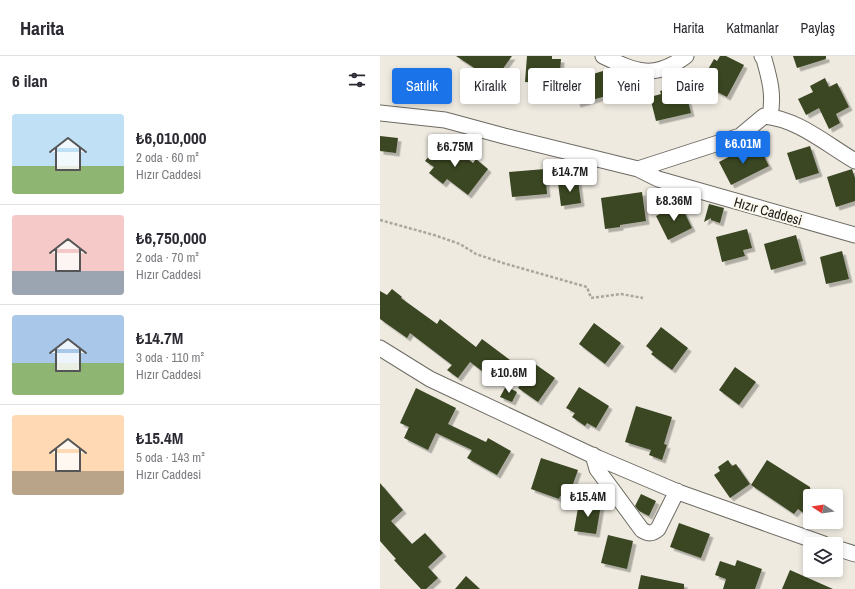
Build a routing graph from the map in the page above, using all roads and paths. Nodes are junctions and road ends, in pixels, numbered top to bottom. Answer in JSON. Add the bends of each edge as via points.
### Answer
{"nodes":[{"id":1,"x":603,"y":56,"type":"edge"},
{"id":2,"x":686,"y":56,"type":"edge"},
{"id":3,"x":762,"y":56,"type":"edge"},
{"id":4,"x":380,"y":113,"type":"edge"},
{"id":5,"x":770,"y":116,"type":"junction"},
{"id":6,"x":855,"y":161,"type":"edge"},
{"id":7,"x":638,"y":169,"type":"junction"},
{"id":8,"x":380,"y":220,"type":"edge"},
{"id":9,"x":855,"y":234,"type":"edge"},
{"id":10,"x":643,"y":298,"type":"dead end"},
{"id":11,"x":380,"y":348,"type":"edge"},
{"id":12,"x":593,"y":455,"type":"junction"},
{"id":13,"x":677,"y":491,"type":"junction"},
{"id":14,"x":805,"y":537,"type":"edge"},
{"id":15,"x":843,"y":550,"type":"edge"},
{"id":16,"x":855,"y":554,"type":"edge"}],
"edges":[{"from":1,"to":2,"type":"street","via":[[637,71],[657,71]]},
{"from":3,"to":5,"type":"street","via":[[771,84],[773,102]]},
{"from":4,"to":7,"type":"street","name":"Hızır Caddesi","via":[[445,120]]},
{"from":5,"to":6,"type":"street","via":[[812,133]]},
{"from":5,"to":7,"type":"street","via":[[764,116],[740,136]]},
{"from":7,"to":9,"type":"street","name":"Hızır Caddesi","via":[[658,179]]},
{"from":8,"to":10,"type":"path","via":[[441,237],[503,264],[587,287],[592,298],[621,294]]},
{"from":11,"to":12,"type":"street","via":[[430,379]]},
{"from":12,"to":13,"type":"street"},
{"from":12,"to":13,"type":"street","via":[[597,469],[642,530],[648,534],[658,529]]},
{"from":13,"to":14,"type":"street"},
{"from":15,"to":16,"type":"street"}]}
